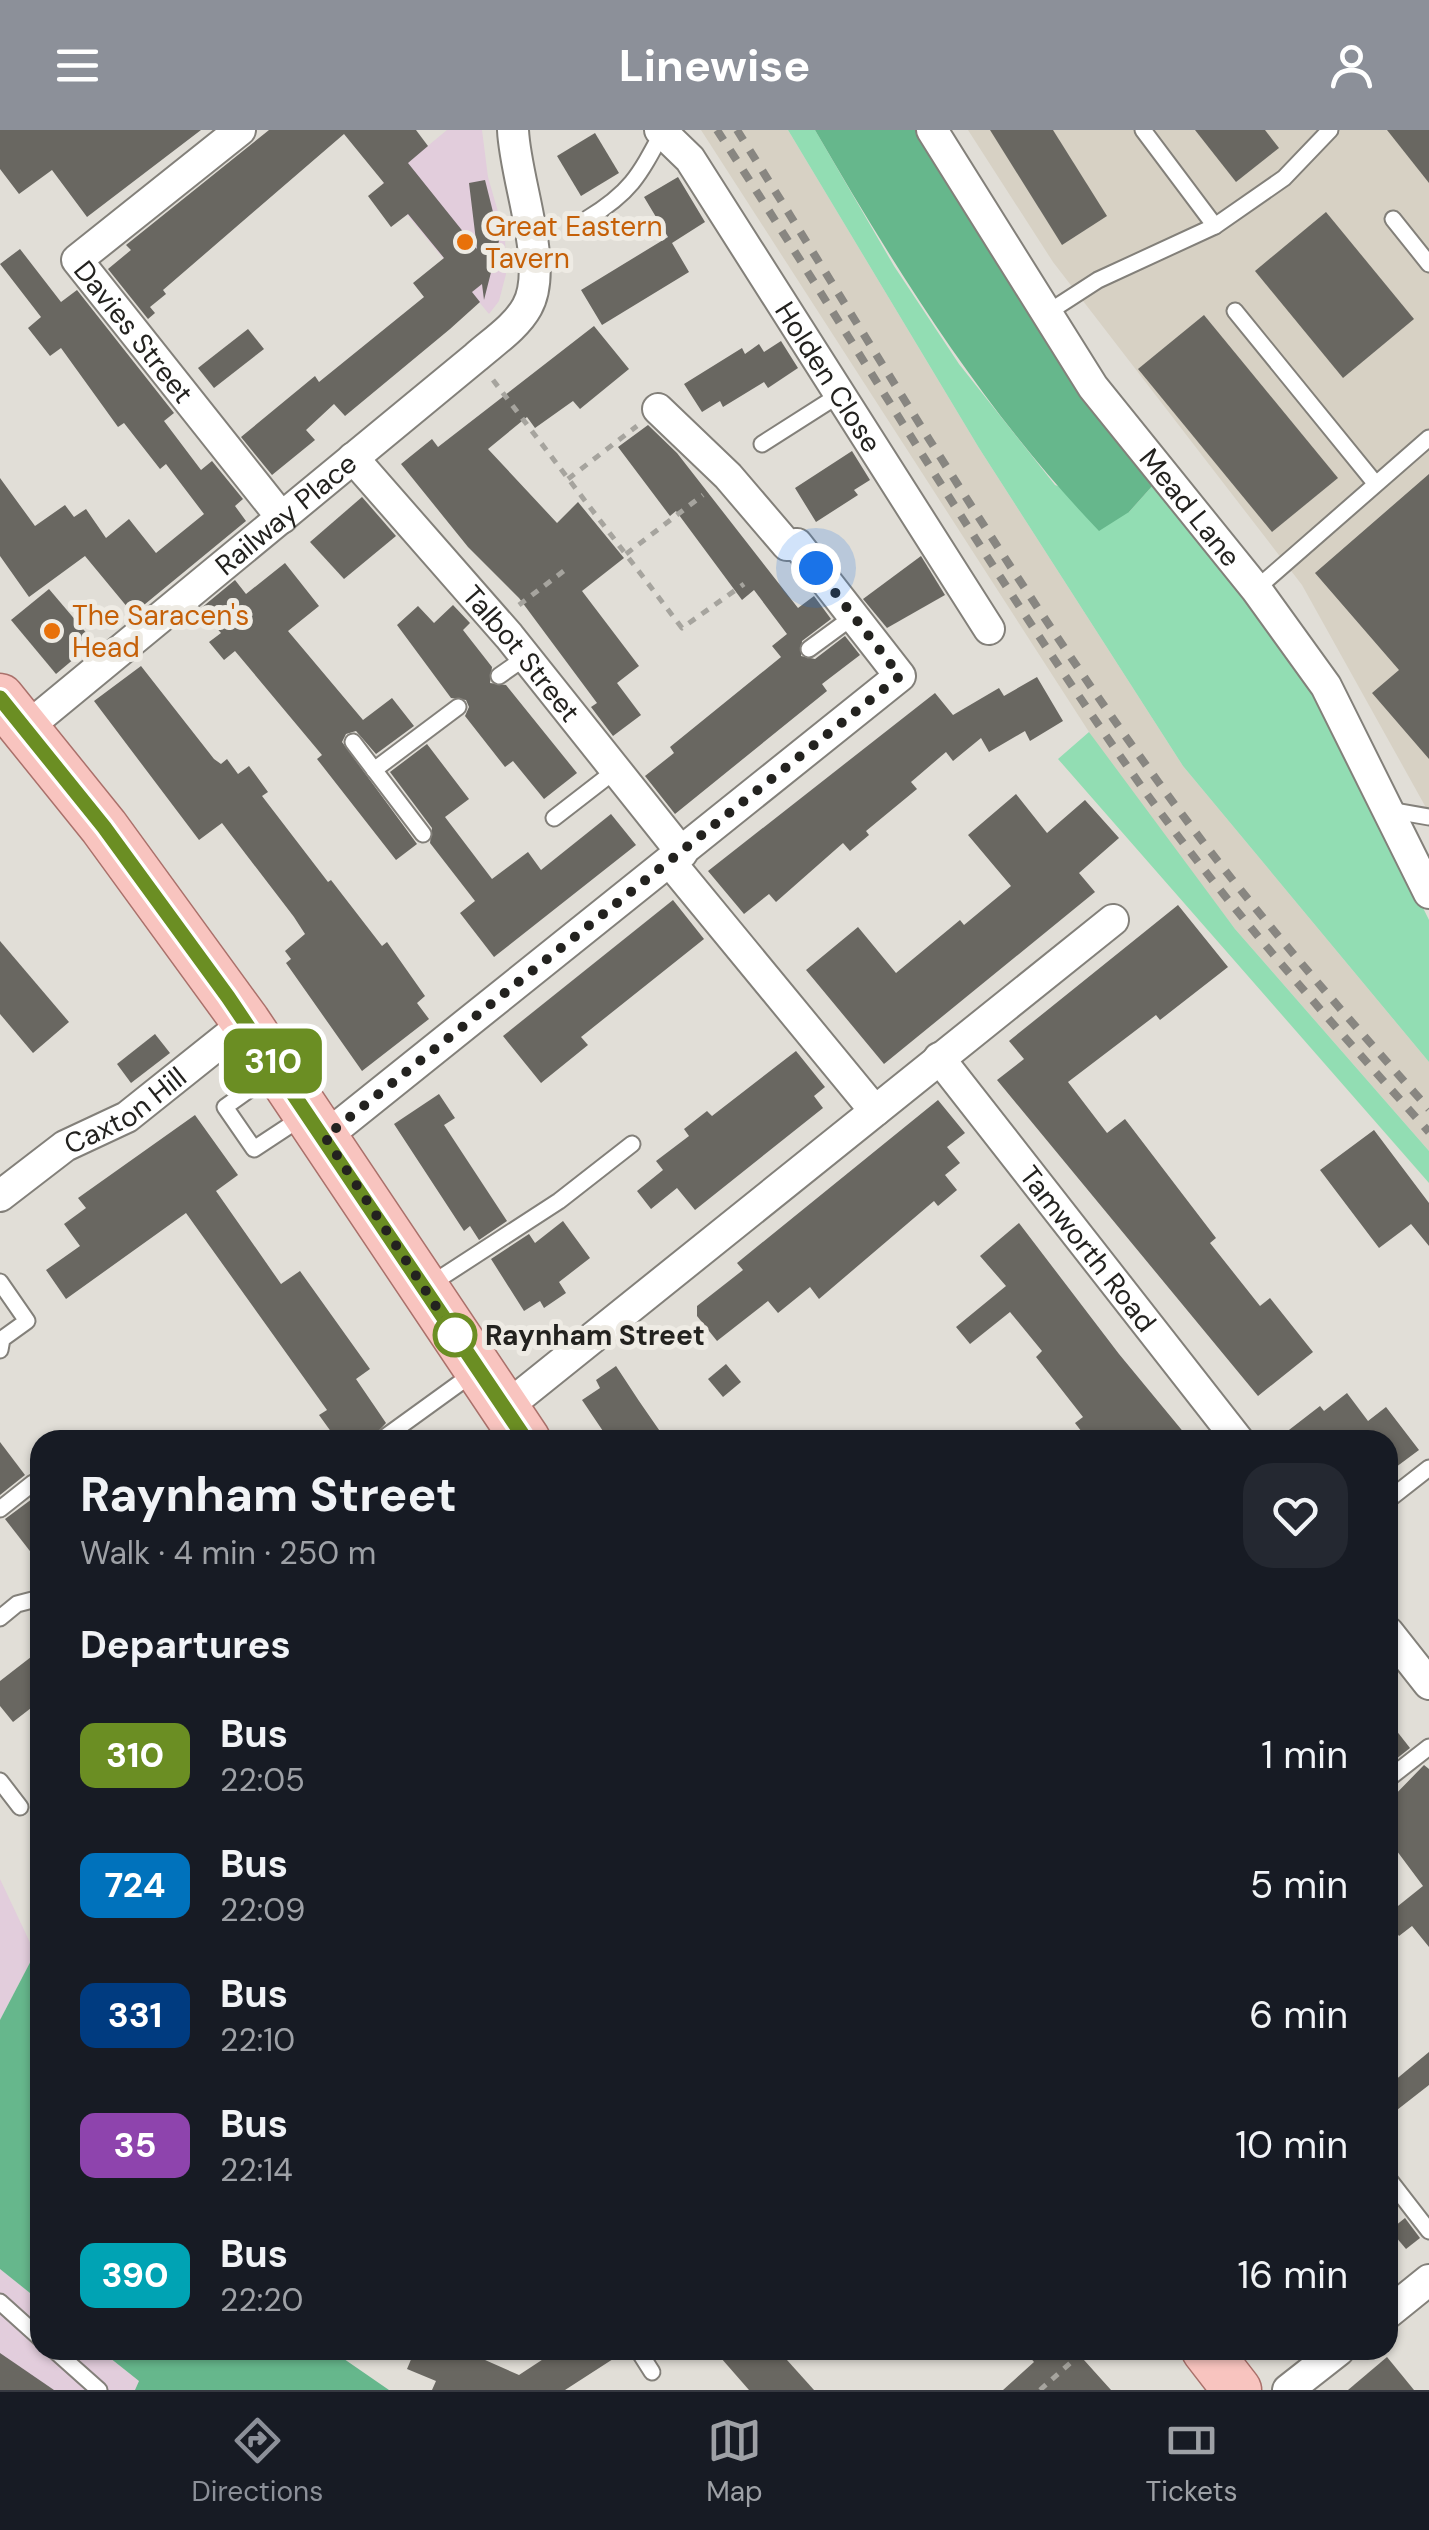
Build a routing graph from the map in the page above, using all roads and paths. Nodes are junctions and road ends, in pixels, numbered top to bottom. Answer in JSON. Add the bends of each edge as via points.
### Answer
{"nodes":[{"id":1,"x":240,"y":130,"type":"edge"},
{"id":2,"x":513,"y":130,"type":"edge"},
{"id":3,"x":932,"y":130,"type":"edge"},
{"id":4,"x":1142,"y":130,"type":"edge"},
{"id":5,"x":1330,"y":130,"type":"edge"},
{"id":6,"x":661,"y":131,"type":"edge"},
{"id":7,"x":587,"y":218,"type":"dead end"},
{"id":8,"x":1393,"y":219,"type":"dead end"},
{"id":9,"x":1215,"y":226,"type":"junction"},
{"id":10,"x":1429,"y":264,"type":"edge"},
{"id":11,"x":1236,"y":311,"type":"dead end"},
{"id":12,"x":1047,"y":313,"type":"junction"},
{"id":13,"x":476,"y":357,"type":"junction"},
{"id":14,"x":842,"y":393,"type":"junction"},
{"id":15,"x":658,"y":409,"type":"joint"},
{"id":16,"x":1429,"y":438,"type":"edge"},
{"id":17,"x":762,"y":444,"type":"dead end"},
{"id":18,"x":352,"y":458,"type":"junction"},
{"id":19,"x":728,"y":476,"type":"junction"},
{"id":20,"x":568,"y":478,"type":"junction"},
{"id":21,"x":1375,"y":484,"type":"junction"},
{"id":22,"x":282,"y":518,"type":"junction"},
{"id":23,"x":626,"y":554,"type":"junction"},
{"id":24,"x":569,"y":567,"type":"dead end"},
{"id":25,"x":744,"y":584,"type":"dead end"},
{"id":26,"x":1256,"y":589,"type":"junction"},
{"id":27,"x":854,"y":616,"type":"junction"},
{"id":28,"x":497,"y":621,"type":"junction"},
{"id":29,"x":989,"y":628,"type":"dead end"},
{"id":30,"x":809,"y":649,"type":"dead end"},
{"id":31,"x":526,"y":657,"type":"junction"},
{"id":32,"x":499,"y":676,"type":"dead end"},
{"id":33,"x":458,"y":707,"type":"dead end"},
{"id":34,"x":13,"y":714,"type":"edge"},
{"id":35,"x":353,"y":742,"type":"dead end"},
{"id":36,"x":374,"y":770,"type":"junction"},
{"id":37,"x":616,"y":770,"type":"junction"},
{"id":38,"x":1389,"y":810,"type":"junction"},
{"id":39,"x":1429,"y":817,"type":"edge"},
{"id":40,"x":554,"y":818,"type":"dead end"},
{"id":41,"x":422,"y":834,"type":"dead end"},
{"id":42,"x":676,"y":858,"type":"junction"},
{"id":43,"x":1429,"y":892,"type":"edge"},
{"id":44,"x":1113,"y":920,"type":"dead end"},
{"id":45,"x":246,"y":1022,"type":"junction"},
{"id":46,"x":940,"y":1058,"type":"junction"},
{"id":47,"x":278,"y":1069,"type":"junction"},
{"id":48,"x":875,"y":1111,"type":"junction"},
{"id":49,"x":317,"y":1125,"type":"junction"},
{"id":50,"x":632,"y":1144,"type":"dead end"},
{"id":51,"x":0,"y":1196,"type":"edge"},
{"id":52,"x":0,"y":1282,"type":"edge"},
{"id":53,"x":424,"y":1288,"type":"junction"},
{"id":54,"x":0,"y":1350,"type":"edge"},
{"id":55,"x":478,"y":1370,"type":"junction"},
{"id":56,"x":515,"y":1424,"type":"edge"},
{"id":57,"x":395,"y":1430,"type":"edge"},
{"id":58,"x":1230,"y":1430,"type":"edge"},
{"id":59,"x":1429,"y":1468,"type":"edge"},
{"id":60,"x":30,"y":1486,"type":"edge"},
{"id":61,"x":1398,"y":1492,"type":"edge"},
{"id":62,"x":0,"y":1509,"type":"edge"},
{"id":63,"x":30,"y":1601,"type":"edge"},
{"id":64,"x":0,"y":1618,"type":"edge"},
{"id":65,"x":1398,"y":1641,"type":"edge"},
{"id":66,"x":1423,"y":1664,"type":"edge"},
{"id":67,"x":1429,"y":1747,"type":"edge"},
{"id":68,"x":1398,"y":1771,"type":"edge"},
{"id":69,"x":0,"y":1781,"type":"edge"},
{"id":70,"x":20,"y":1806,"type":"dead end"},
{"id":71,"x":1398,"y":2191,"type":"edge"},
{"id":72,"x":1429,"y":2231,"type":"edge"},
{"id":73,"x":1429,"y":2280,"type":"edge"},
{"id":74,"x":0,"y":2302,"type":"edge"},
{"id":75,"x":1398,"y":2304,"type":"edge"},
{"id":76,"x":30,"y":2329,"type":"edge"},
{"id":77,"x":65,"y":2360,"type":"edge"},
{"id":78,"x":644,"y":2360,"type":"edge"},
{"id":79,"x":1074,"y":2360,"type":"edge"},
{"id":80,"x":1214,"y":2360,"type":"edge"},
{"id":81,"x":1326,"y":2360,"type":"edge"},
{"id":82,"x":652,"y":2372,"type":"dead end"},
{"id":83,"x":98,"y":2390,"type":"edge"},
{"id":84,"x":1040,"y":2390,"type":"edge"},
{"id":85,"x":1236,"y":2390,"type":"edge"},
{"id":86,"x":1288,"y":2390,"type":"edge"}],
"edges":[{"from":1,"to":22,"type":"street","name":"Davies Street","via":[[77,260]]},
{"from":2,"to":13,"type":"street","name":"Railway Place","via":[[535,290],[526,310]]},
{"from":3,"to":12,"type":"street","name":"Mead Lane"},
{"from":4,"to":9,"type":"lane"},
{"from":5,"to":9,"type":"lane","via":[[1284,178]]},
{"from":6,"to":7,"type":"lane","via":[[636,183]]},
{"from":6,"to":14,"type":"street","name":"Holden Close","via":[[690,160]]},
{"from":8,"to":10,"type":"lane"},
{"from":9,"to":12,"type":"lane","via":[[1098,280]]},
{"from":11,"to":21,"type":"lane"},
{"from":12,"to":26,"type":"street","name":"Mead Lane","via":[[1094,387]]},
{"from":13,"to":18,"type":"street","name":"Railway Place"},
{"from":13,"to":20,"type":"path"},
{"from":14,"to":17,"type":"lane"},
{"from":14,"to":29,"type":"street","name":"Holden Close"},
{"from":15,"to":19,"type":"street"},
{"from":15,"to":20,"type":"path"},
{"from":16,"to":21,"type":"lane"},
{"from":18,"to":22,"type":"street","name":"Railway Place"},
{"from":18,"to":28,"type":"street","name":"Talbot Street"},
{"from":19,"to":23,"type":"path"},
{"from":19,"to":27,"type":"street","via":[[787,545],[797,544]]},
{"from":20,"to":23,"type":"path"},
{"from":21,"to":26,"type":"lane"},
{"from":22,"to":34,"type":"street","name":"Railway Place"},
{"from":23,"to":25,"type":"path","via":[[682,628]]},
{"from":24,"to":28,"type":"path"},
{"from":26,"to":38,"type":"street","name":"Mead Lane","via":[[1326,686]]},
{"from":27,"to":30,"type":"lane"},
{"from":27,"to":42,"type":"street","via":[[900,676]]},
{"from":28,"to":31,"type":"street","name":"Talbot Street"},
{"from":31,"to":32,"type":"lane"},
{"from":31,"to":37,"type":"street","name":"Talbot Street"},
{"from":33,"to":36,"type":"lane"},
{"from":34,"to":45,"type":"main road"},
{"from":35,"to":36,"type":"lane"},
{"from":36,"to":41,"type":"lane"},
{"from":37,"to":40,"type":"lane"},
{"from":37,"to":42,"type":"street","name":"Talbot Street"},
{"from":38,"to":39,"type":"lane"},
{"from":38,"to":43,"type":"street","name":"Mead Lane"},
{"from":42,"to":48,"type":"street","name":"Talbot Street"},
{"from":42,"to":49,"type":"street"},
{"from":44,"to":46,"type":"street"},
{"from":45,"to":47,"type":"main road"},
{"from":45,"to":51,"type":"street","name":"Caxton Hill","via":[[126,1118],[65,1146]]},
{"from":46,"to":48,"type":"street"},
{"from":46,"to":58,"type":"street","name":"Tamworth Road"},
{"from":47,"to":49,"type":"main road"},
{"from":47,"to":49,"type":"lane","via":[[225,1107],[244,1135],[254,1149]]},
{"from":48,"to":56,"type":"street"},
{"from":49,"to":53,"type":"main road"},
{"from":50,"to":53,"type":"lane","via":[[559,1201]]},
{"from":52,"to":54,"type":"lane","via":[[27,1320],[2,1339]]},
{"from":53,"to":55,"type":"main road"},
{"from":55,"to":56,"type":"main road"},
{"from":55,"to":57,"type":"lane"},
{"from":59,"to":61,"type":"lane"},
{"from":60,"to":62,"type":"lane"},
{"from":63,"to":64,"type":"lane"},
{"from":65,"to":66,"type":"street"},
{"from":67,"to":68,"type":"lane"},
{"from":69,"to":70,"type":"lane"},
{"from":71,"to":72,"type":"lane"},
{"from":73,"to":75,"type":"street"},
{"from":74,"to":76,"type":"lane"},
{"from":77,"to":83,"type":"lane"},
{"from":78,"to":82,"type":"lane"},
{"from":79,"to":84,"type":"path"},
{"from":80,"to":85,"type":"main road"},
{"from":81,"to":86,"type":"street"}]}
